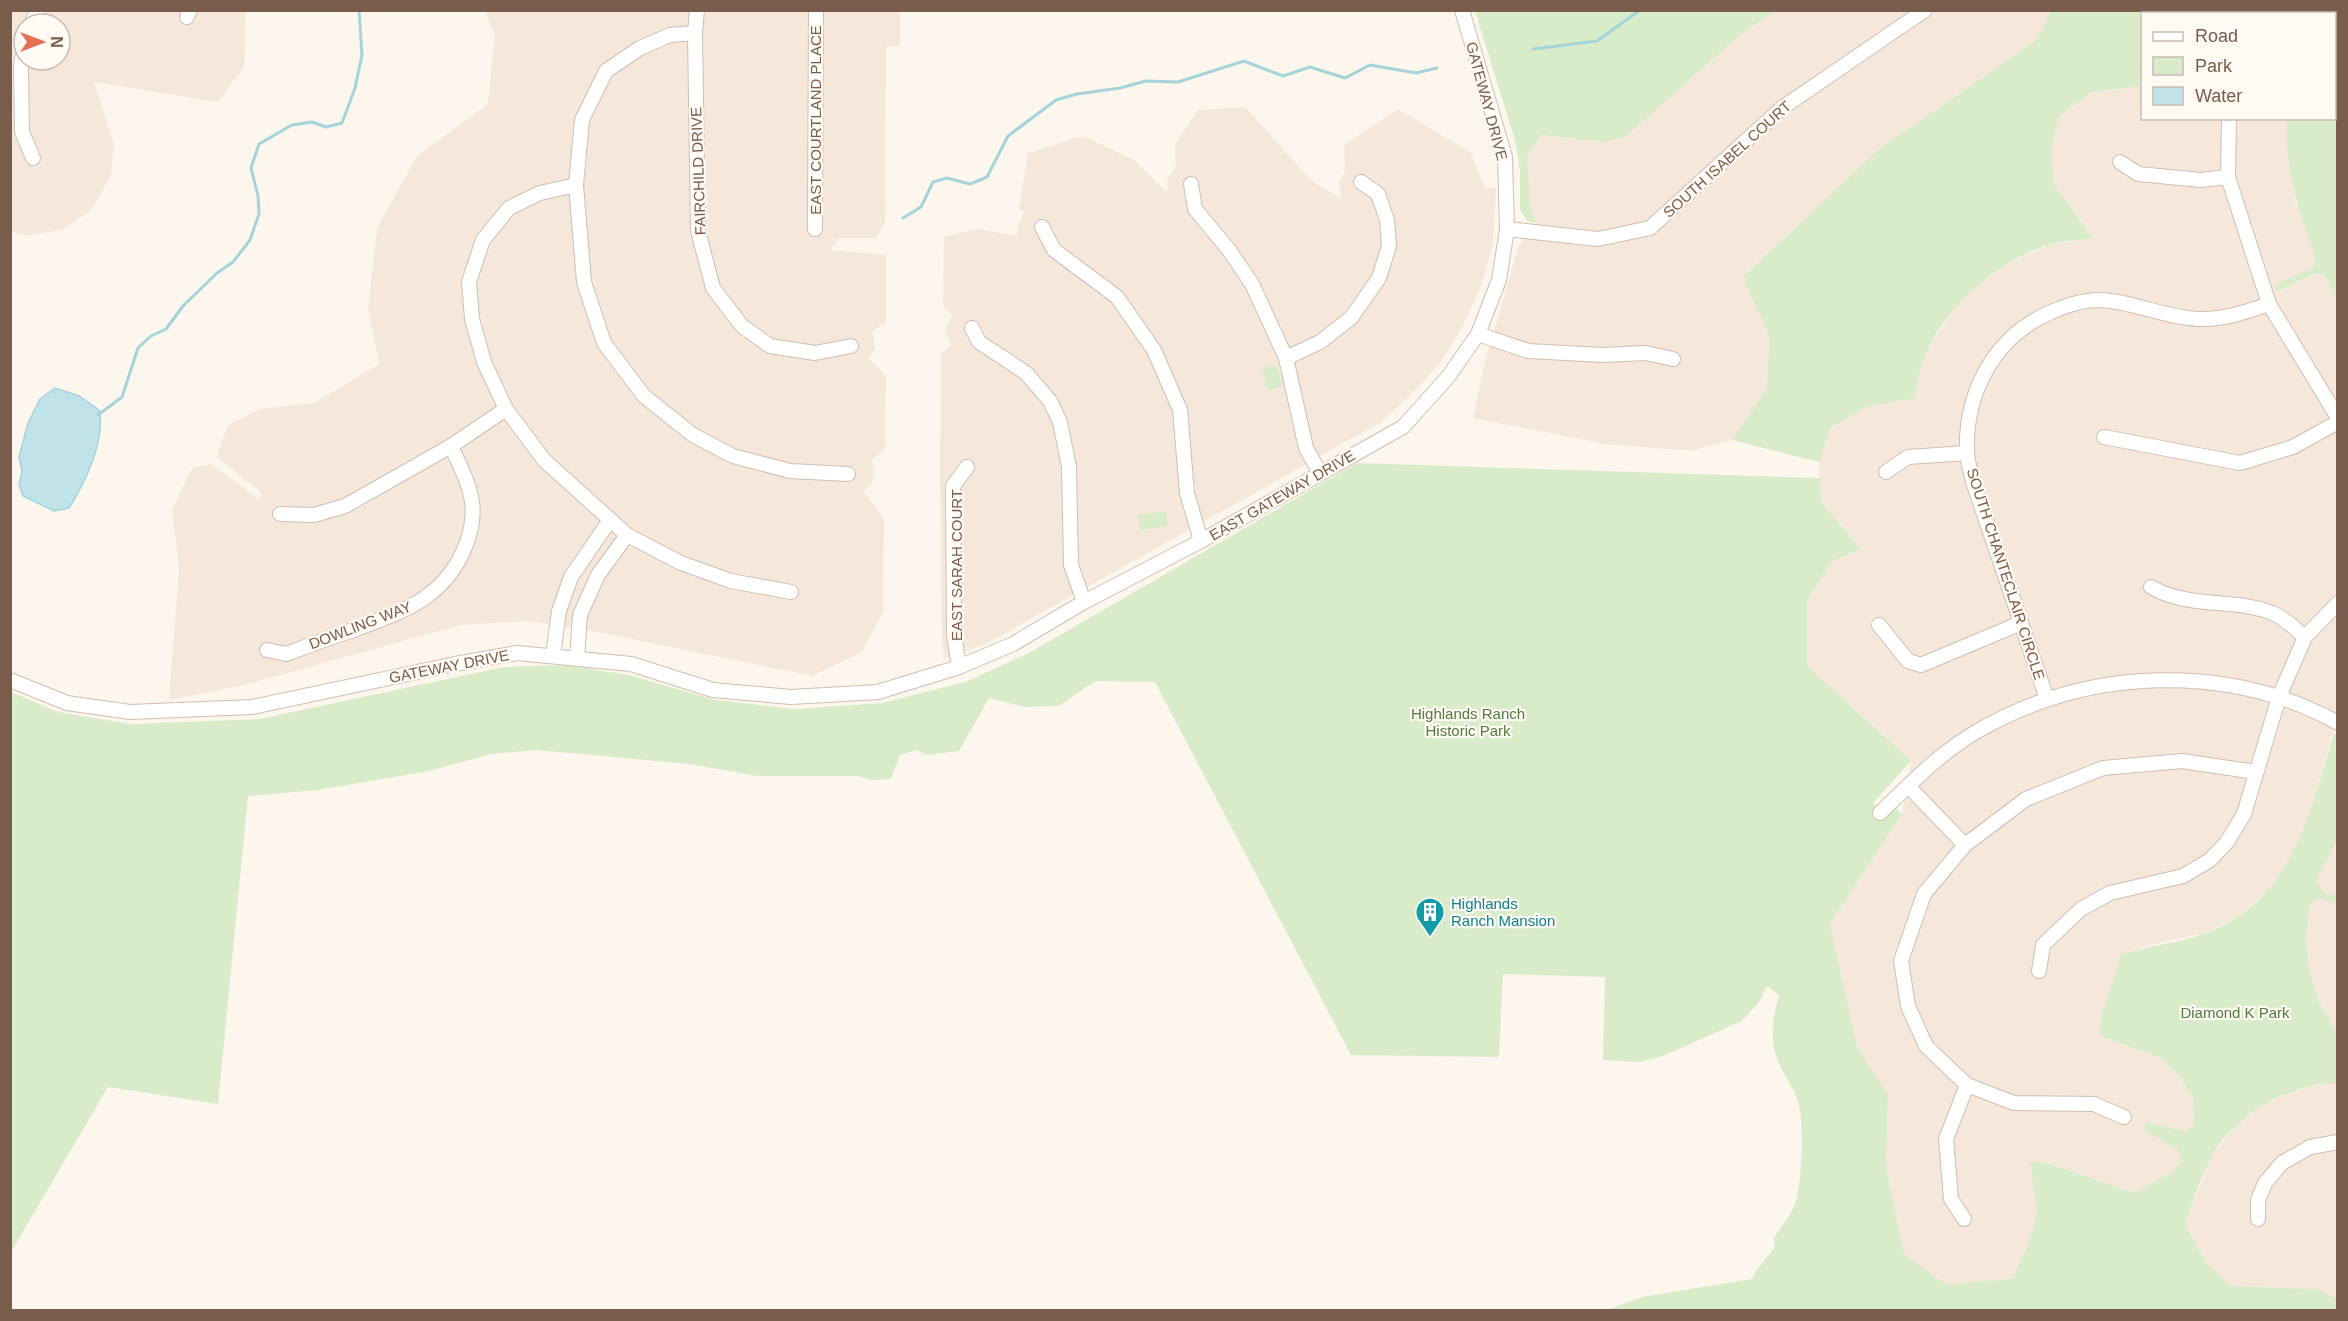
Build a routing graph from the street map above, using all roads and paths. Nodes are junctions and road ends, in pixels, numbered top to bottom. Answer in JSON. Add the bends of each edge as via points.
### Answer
{"nodes":[{"id":1,"x":697,"y":10,"type":"edge"},
{"id":2,"x":816,"y":10,"type":"edge"},
{"id":3,"x":1462,"y":10,"type":"edge"},
{"id":4,"x":1925,"y":10,"type":"edge"},
{"id":5,"x":694,"y":33,"type":"junction"},
{"id":6,"x":21,"y":72,"type":"edge"},
{"id":7,"x":2229,"y":120,"type":"edge"},
{"id":8,"x":33,"y":158,"type":"dead end"},
{"id":9,"x":2120,"y":162,"type":"dead end"},
{"id":10,"x":2228,"y":177,"type":"junction"},
{"id":11,"x":1361,"y":182,"type":"dead end"},
{"id":12,"x":1191,"y":184,"type":"dead end"},
{"id":13,"x":576,"y":185,"type":"junction"},
{"id":14,"x":1042,"y":227,"type":"dead end"},
{"id":15,"x":815,"y":229,"type":"dead end"},
{"id":16,"x":1507,"y":229,"type":"junction"},
{"id":17,"x":2269,"y":304,"type":"junction"},
{"id":18,"x":972,"y":328,"type":"dead end"},
{"id":19,"x":1479,"y":334,"type":"junction"},
{"id":20,"x":851,"y":346,"type":"dead end"},
{"id":21,"x":1286,"y":358,"type":"junction"},
{"id":22,"x":1673,"y":359,"type":"dead end"},
{"id":23,"x":506,"y":409,"type":"junction"},
{"id":24,"x":2337,"y":420,"type":"edge"},
{"id":25,"x":2104,"y":437,"type":"dead end"},
{"id":26,"x":451,"y":446,"type":"junction"},
{"id":27,"x":1967,"y":453,"type":"junction"},
{"id":28,"x":966,"y":467,"type":"dead end"},
{"id":29,"x":1886,"y":472,"type":"dead end"},
{"id":30,"x":1320,"y":473,"type":"junction"},
{"id":31,"x":848,"y":474,"type":"dead end"},
{"id":32,"x":280,"y":514,"type":"dead end"},
{"id":33,"x":610,"y":520,"type":"junction"},
{"id":34,"x":627,"y":535,"type":"junction"},
{"id":35,"x":1201,"y":541,"type":"junction"},
{"id":36,"x":2151,"y":587,"type":"dead end"},
{"id":37,"x":791,"y":592,"type":"dead end"},
{"id":38,"x":1084,"y":602,"type":"junction"},
{"id":39,"x":2337,"y":603,"type":"edge"},
{"id":40,"x":2021,"y":623,"type":"junction"},
{"id":41,"x":1879,"y":625,"type":"dead end"},
{"id":42,"x":2305,"y":637,"type":"junction"},
{"id":43,"x":267,"y":650,"type":"dead end"},
{"id":44,"x":553,"y":656,"type":"junction"},
{"id":45,"x":578,"y":658,"type":"junction"},
{"id":46,"x":958,"y":667,"type":"junction"},
{"id":47,"x":10,"y":680,"type":"edge"},
{"id":48,"x":2279,"y":697,"type":"junction"},
{"id":49,"x":2047,"y":699,"type":"junction"},
{"id":50,"x":2337,"y":723,"type":"edge"},
{"id":51,"x":2256,"y":772,"type":"junction"},
{"id":52,"x":1908,"y":786,"type":"junction"},
{"id":53,"x":1880,"y":813,"type":"dead end"},
{"id":54,"x":1965,"y":845,"type":"junction"},
{"id":55,"x":2039,"y":971,"type":"dead end"},
{"id":56,"x":1967,"y":1085,"type":"junction"},
{"id":57,"x":2124,"y":1117,"type":"dead end"},
{"id":58,"x":2337,"y":1143,"type":"edge"},
{"id":59,"x":1964,"y":1219,"type":"dead end"},
{"id":60,"x":2258,"y":1219,"type":"dead end"}],
"edges":[{"from":1,"to":5,"type":"street","name":"FAIRCHILD DRIVE"},
{"from":2,"to":15,"type":"street","name":"EAST COURTLAND PLACE"},
{"from":3,"to":16,"type":"street","name":"GATEWAY DRIVE","via":[[1504,157]]},
{"from":4,"to":16,"type":"street","name":"SOUTH ISABEL COURT","via":[[1782,108],[1650,228],[1598,239]]},
{"from":5,"to":13,"type":"street","via":[[670,35],[640,48],[606,71],[582,120]]},
{"from":5,"to":20,"type":"street","name":"FAIRCHILD DRIVE","via":[[698,231],[712,288],[742,326],[770,346],[815,353]]},
{"from":6,"to":8,"type":"street","via":[[22,132]]},
{"from":7,"to":10,"type":"street"},
{"from":9,"to":10,"type":"street","via":[[2138,174],[2201,180]]},
{"from":10,"to":17,"type":"street"},
{"from":11,"to":21,"type":"street","via":[[1378,194],[1387,220],[1389,246],[1379,278],[1351,318],[1320,342]]},
{"from":12,"to":21,"type":"street","via":[[1196,209],[1252,284]]},
{"from":13,"to":23,"type":"street","via":[[540,193],[509,208],[483,240],[469,282],[471,319],[484,362]]},
{"from":13,"to":31,"type":"street","via":[[584,282],[604,342],[644,396],[693,435],[733,456],[790,471]]},
{"from":14,"to":35,"type":"street","via":[[1054,249],[1117,297],[1154,350],[1180,410],[1187,493]]},
{"from":16,"to":19,"type":"street","name":"EAST GATEWAY DRIVE","via":[[1499,280]]},
{"from":17,"to":24,"type":"street"},
{"from":17,"to":27,"type":"street","name":"SOUTH CHANTECLAIR CIRCLE","via":[[2238,315],[2197,319],[2099,300],[2075,302],[2029,322],[2008,339],[1984,373],[1973,397]]},
{"from":18,"to":38,"type":"street","via":[[979,342],[1026,373],[1050,401],[1060,422],[1069,467],[1071,565]]},
{"from":19,"to":22,"type":"street","via":[[1528,351],[1646,353]]},
{"from":19,"to":30,"type":"street","name":"EAST GATEWAY DRIVE","via":[[1448,377],[1403,427]]},
{"from":21,"to":30,"type":"street","via":[[1306,448]]},
{"from":23,"to":26,"type":"street"},
{"from":23,"to":33,"type":"street","via":[[544,460]]},
{"from":24,"to":25,"type":"street","via":[[2293,447],[2240,463]]},
{"from":26,"to":32,"type":"street","via":[[345,506],[314,515]]},
{"from":26,"to":43,"type":"street","name":"DOWLING WAY","via":[[473,504],[468,540],[460,560],[445,580],[405,611],[286,654]]},
{"from":27,"to":29,"type":"street","via":[[1908,457]]},
{"from":27,"to":40,"type":"street","name":"SOUTH CHANTECLAIR CIRCLE"},
{"from":28,"to":46,"type":"street","name":"EAST SARAH COURT","via":[[953,486],[954,635]]},
{"from":30,"to":35,"type":"street","name":"EAST GATEWAY DRIVE"},
{"from":33,"to":34,"type":"street"},
{"from":33,"to":44,"type":"street","via":[[571,577],[559,611]]},
{"from":34,"to":37,"type":"street","via":[[681,563],[730,581]]},
{"from":34,"to":45,"type":"street","via":[[598,575],[580,615]]},
{"from":35,"to":38,"type":"street","name":"EAST GATEWAY DRIVE"},
{"from":36,"to":42,"type":"street","via":[[2169,597],[2265,610]]},
{"from":38,"to":46,"type":"street","name":"EAST GATEWAY DRIVE","via":[[1013,644]]},
{"from":39,"to":42,"type":"street"},
{"from":40,"to":41,"type":"street","via":[[1921,665],[1908,661]]},
{"from":40,"to":49,"type":"street","name":"SOUTH CHANTECLAIR CIRCLE"},
{"from":42,"to":48,"type":"street"},
{"from":44,"to":45,"type":"street","name":"GATEWAY DRIVE"},
{"from":44,"to":47,"type":"street","name":"GATEWAY DRIVE","via":[[517,653],[252,706],[141,712],[67,703]]},
{"from":45,"to":46,"type":"street","name":"GATEWAY DRIVE","via":[[631,664],[713,690],[791,698],[878,692]]},
{"from":48,"to":49,"type":"street","via":[[2220,684],[2165,680],[2102,685]]},
{"from":48,"to":50,"type":"street"},
{"from":48,"to":51,"type":"street"},
{"from":49,"to":52,"type":"street","via":[[1980,729],[1944,753]]},
{"from":51,"to":54,"type":"street","via":[[2182,761],[2103,768],[2026,799]]},
{"from":51,"to":55,"type":"street","via":[[2244,814],[2210,860],[2183,876],[2110,893],[2081,909],[2043,945]]},
{"from":52,"to":53,"type":"street"},
{"from":52,"to":54,"type":"street"},
{"from":54,"to":56,"type":"street","via":[[1924,894],[1901,961],[1908,1006],[1926,1046]]},
{"from":56,"to":57,"type":"street","via":[[2014,1103],[2094,1104]]},
{"from":56,"to":59,"type":"street","via":[[1946,1139],[1951,1199]]},
{"from":58,"to":60,"type":"street","via":[[2310,1147],[2282,1163],[2265,1183],[2258,1200]]}]}
